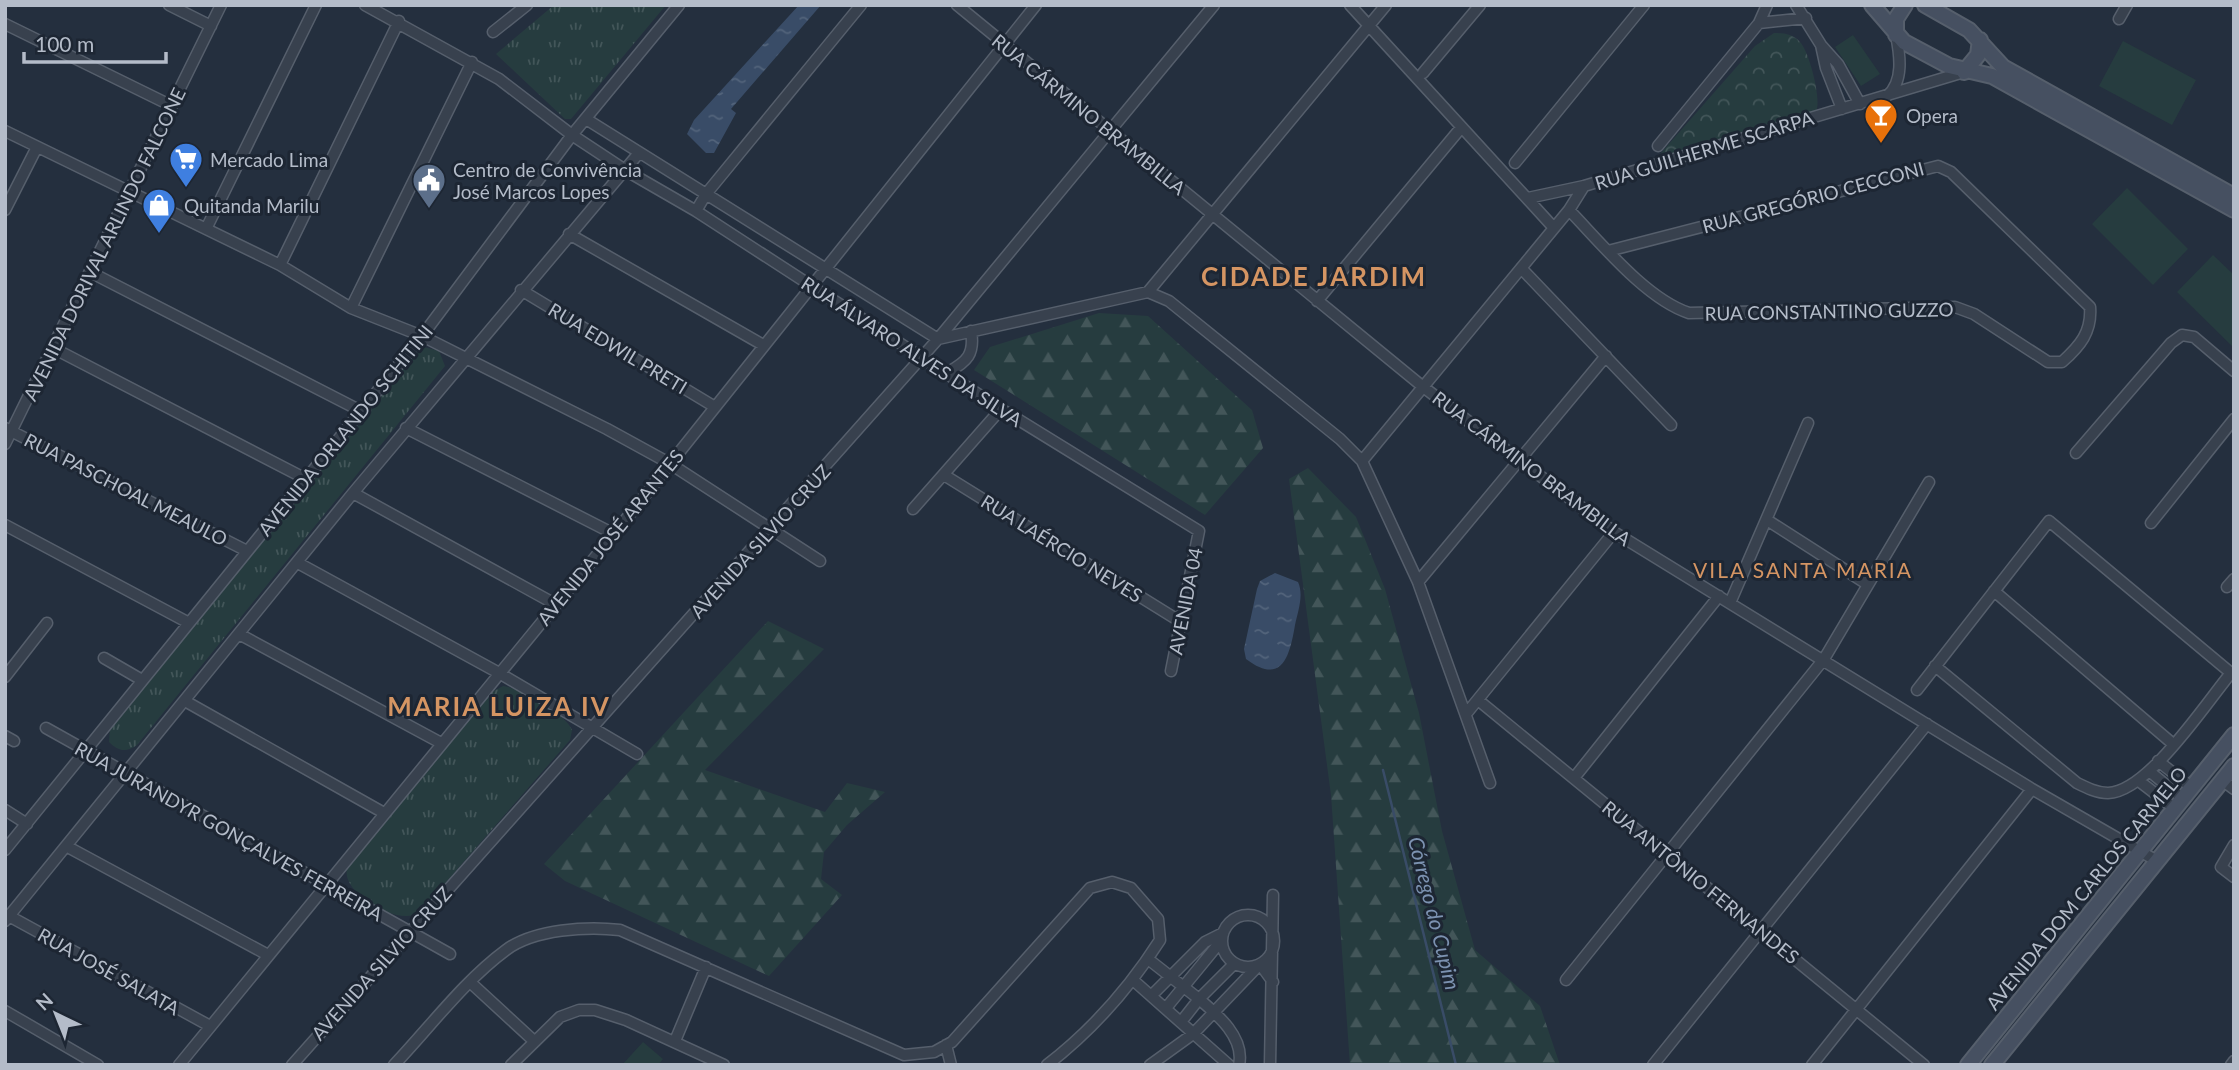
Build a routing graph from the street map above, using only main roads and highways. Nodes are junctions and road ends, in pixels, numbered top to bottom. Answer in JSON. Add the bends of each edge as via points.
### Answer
{"nodes":[{"id":1,"x":1872,"y":5,"type":"edge"},
{"id":2,"x":1905,"y":5,"type":"edge"},
{"id":3,"x":1925,"y":5,"type":"edge"},
{"id":4,"x":1896,"y":35,"type":"junction"},
{"id":5,"x":1980,"y":40,"type":"junction"},
{"id":6,"x":1965,"y":72,"type":"junction"},
{"id":7,"x":2234,"y":196,"type":"edge"},
{"id":8,"x":2234,"y":210,"type":"edge"},
{"id":9,"x":2234,"y":734,"type":"edge"},
{"id":10,"x":2231,"y":775,"type":"edge"},
{"id":11,"x":2035,"y":981,"type":"junction"},
{"id":12,"x":2050,"y":993,"type":"junction"},
{"id":13,"x":1968,"y":1065,"type":"edge"},
{"id":14,"x":1992,"y":1065,"type":"edge"}],
"edges":[{"from":1,"to":4,"type":"main road"},
{"from":2,"to":4,"type":"main road","via":[[1896,19]]},
{"from":3,"to":5,"type":"main road"},
{"from":4,"to":6,"type":"main road"},
{"from":5,"to":6,"type":"main road","via":[[1978,55]]},
{"from":5,"to":7,"type":"main road","via":[[2003,67]]},
{"from":6,"to":8,"type":"main road","via":[[1992,76]]},
{"from":9,"to":11,"type":"main road","name":"AVENIDA DOM CARLOS CARMELO"},
{"from":10,"to":12,"type":"main road","name":"AVENIDA DOM CARLOS CARMELO"},
{"from":11,"to":12,"type":"main road"},
{"from":11,"to":13,"type":"main road","name":"AVENIDA DOM CARLOS CARMELO"},
{"from":12,"to":14,"type":"main road","name":"AVENIDA DOM CARLOS CARMELO"}]}
